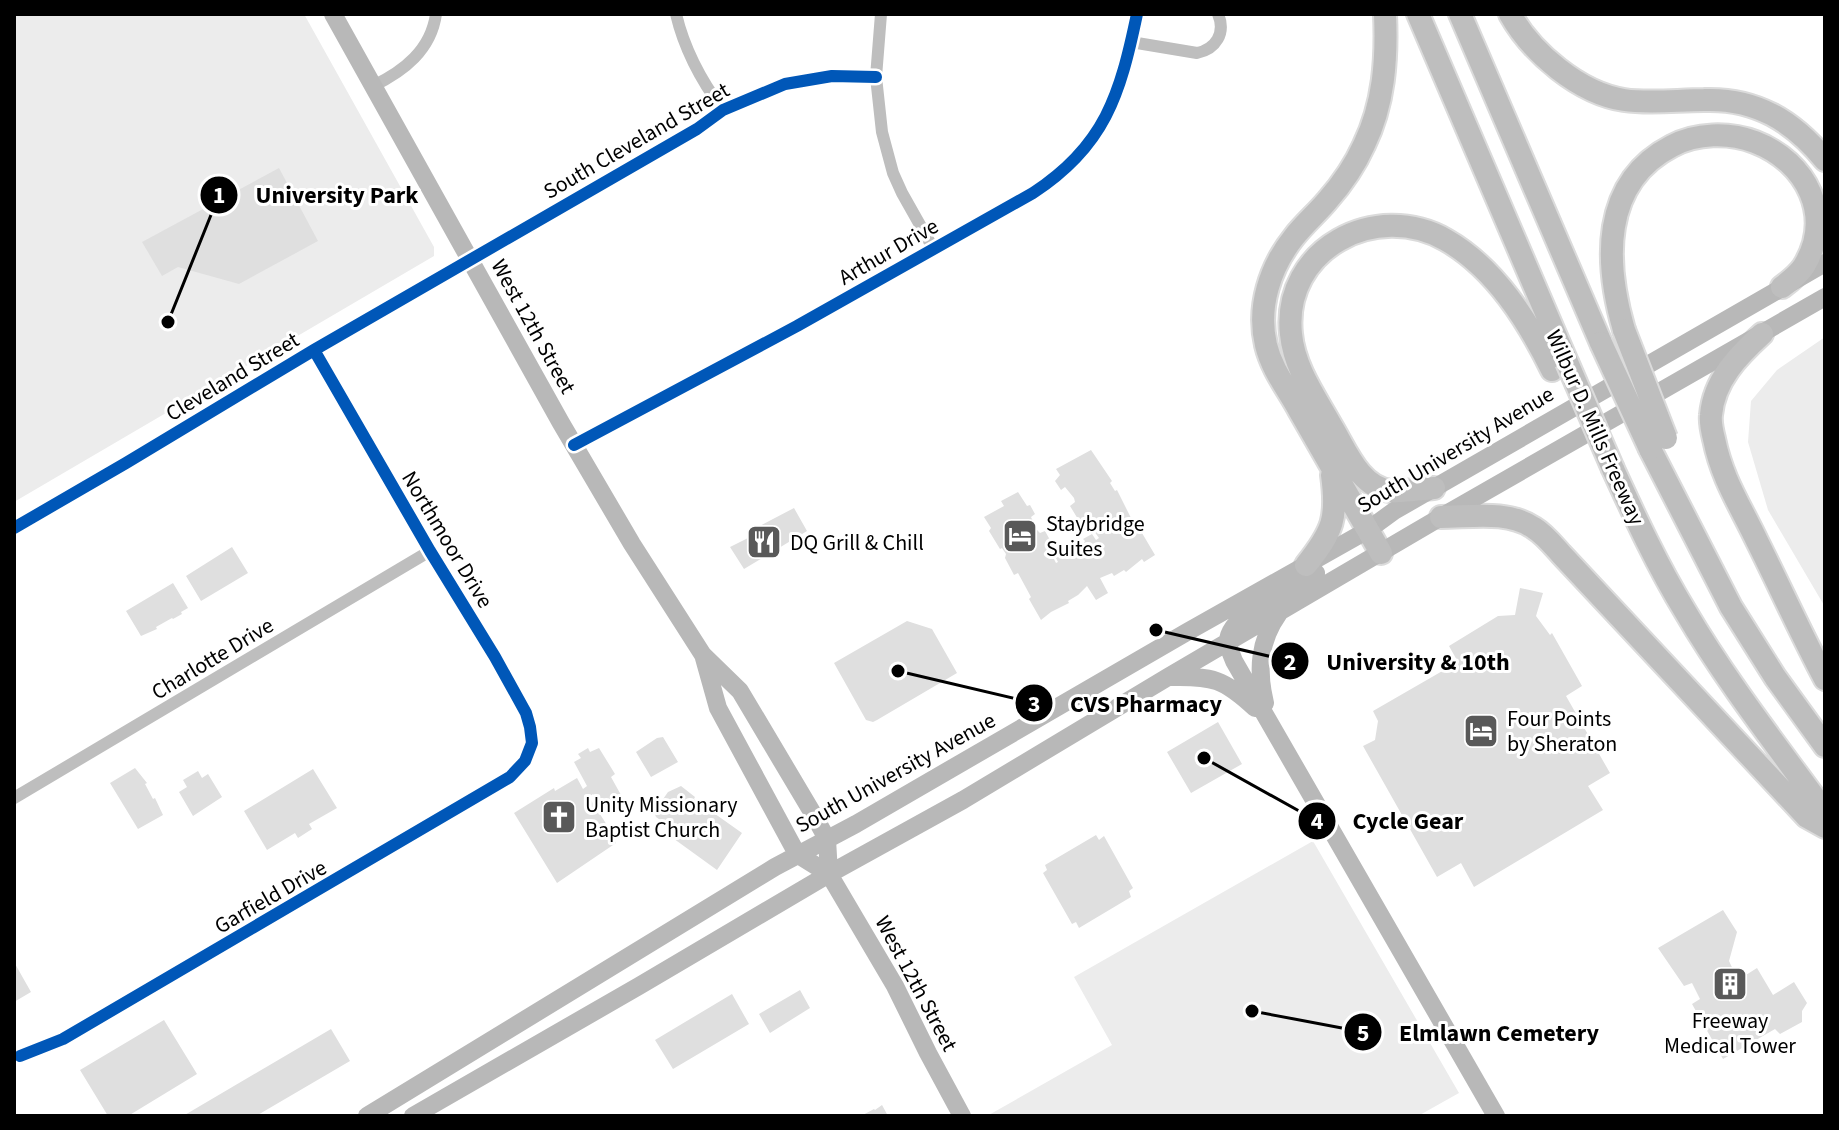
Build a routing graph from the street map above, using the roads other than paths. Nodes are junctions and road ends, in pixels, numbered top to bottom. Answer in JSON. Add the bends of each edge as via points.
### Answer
{"nodes":[{"id":1,"x":333,"y":14,"type":"edge"},
{"id":2,"x":436,"y":14,"type":"edge"},
{"id":3,"x":676,"y":14,"type":"edge"},
{"id":4,"x":881,"y":14,"type":"edge"},
{"id":5,"x":1137,"y":14,"type":"edge"},
{"id":6,"x":1218,"y":14,"type":"edge"},
{"id":7,"x":1385,"y":14,"type":"edge"},
{"id":8,"x":1418,"y":14,"type":"edge"},
{"id":9,"x":1460,"y":14,"type":"edge"},
{"id":10,"x":1510,"y":14,"type":"edge"},
{"id":11,"x":1131,"y":42,"type":"junction"},
{"id":12,"x":876,"y":77,"type":"junction"},
{"id":13,"x":373,"y":86,"type":"junction"},
{"id":14,"x":723,"y":110,"type":"junction"},
{"id":15,"x":1825,"y":160,"type":"edge"},
{"id":16,"x":933,"y":248,"type":"junction"},
{"id":17,"x":470,"y":259,"type":"junction"},
{"id":18,"x":1825,"y":263,"type":"edge"},
{"id":19,"x":1782,"y":287,"type":"junction"},
{"id":20,"x":1825,"y":297,"type":"edge"},
{"id":21,"x":1762,"y":334,"type":"junction"},
{"id":22,"x":314,"y":350,"type":"junction"},
{"id":23,"x":1560,"y":366,"type":"junction"},
{"id":24,"x":1658,"y":444,"type":"junction"},
{"id":25,"x":574,"y":445,"type":"junction"},
{"id":26,"x":1331,"y":466,"type":"junction"},
{"id":27,"x":1434,"y":488,"type":"junction"},
{"id":28,"x":1441,"y":517,"type":"junction"},
{"id":29,"x":14,"y":528,"type":"edge"},
{"id":30,"x":1368,"y":530,"type":"junction"},
{"id":31,"x":1346,"y":543,"type":"junction"},
{"id":32,"x":430,"y":551,"type":"junction"},
{"id":33,"x":1381,"y":553,"type":"junction"},
{"id":34,"x":1306,"y":565,"type":"junction"},
{"id":35,"x":1282,"y":609,"type":"junction"},
{"id":36,"x":1228,"y":642,"type":"junction"},
{"id":37,"x":703,"y":655,"type":"junction"},
{"id":38,"x":1168,"y":677,"type":"junction"},
{"id":39,"x":1825,"y":679,"type":"edge"},
{"id":40,"x":1269,"y":721,"type":"junction"},
{"id":41,"x":1825,"y":746,"type":"edge"},
{"id":42,"x":529,"y":753,"type":"joint"},
{"id":43,"x":14,"y":798,"type":"edge"},
{"id":44,"x":1825,"y":812,"type":"edge"},
{"id":45,"x":1825,"y":827,"type":"edge"},
{"id":46,"x":827,"y":839,"type":"junction"},
{"id":47,"x":797,"y":854,"type":"junction"},
{"id":48,"x":829,"y":874,"type":"junction"},
{"id":49,"x":20,"y":1056,"type":"dead end"},
{"id":50,"x":367,"y":1116,"type":"edge"},
{"id":51,"x":413,"y":1116,"type":"edge"},
{"id":52,"x":962,"y":1116,"type":"edge"},
{"id":53,"x":1496,"y":1116,"type":"edge"}],
"edges":[{"from":1,"to":13,"type":"main road","name":"West 12th Street"},
{"from":2,"to":13,"type":"street","via":[[418,54]]},
{"from":3,"to":14,"type":"street","via":[[692,57]]},
{"from":4,"to":12,"type":"street"},
{"from":5,"to":11,"type":"street","name":"Arthur Drive"},
{"from":6,"to":11,"type":"street","via":[[1219,39],[1203,52]]},
{"from":7,"to":26,"type":"highway","via":[[1381,94],[1370,132],[1354,164],[1287,247],[1264,306],[1271,364]]},
{"from":8,"to":23,"type":"highway","name":"Wilbur D. Mills Freeway"},
{"from":9,"to":24,"type":"highway","name":"Wilbur D. Mills Freeway","bridge":true,"via":[[1601,343]]},
{"from":10,"to":15,"type":"highway","via":[[1528,41],[1561,71],[1596,92],[1623,100],[1717,99],[1756,107],[1793,127]]},
{"from":11,"to":16,"type":"street","name":"Arthur Drive","via":[[1107,114],[1073,162],[1033,193]]},
{"from":12,"to":14,"type":"street","name":"South Cleveland Street","via":[[799,81]]},
{"from":12,"to":16,"type":"street","via":[[893,173]]},
{"from":13,"to":17,"type":"main road","name":"West 12th Street"},
{"from":14,"to":17,"type":"street","name":"South Cleveland Street"},
{"from":16,"to":25,"type":"street","name":"Arthur Drive"},
{"from":17,"to":22,"type":"street","name":"Cleveland Street"},
{"from":17,"to":25,"type":"main road","name":"West 12th Street"},
{"from":18,"to":19,"type":"main road","name":"South University Avenue"},
{"from":19,"to":24,"type":"highway","bridge":true,"via":[[1803,267],[1814,246],[1817,215],[1807,184],[1781,156],[1735,137],[1695,137],[1662,151],[1629,183],[1615,219],[1611,274]]},
{"from":19,"to":27,"type":"main road","name":"South University Avenue"},
{"from":20,"to":21,"type":"main road"},
{"from":21,"to":28,"type":"main road"},
{"from":21,"to":39,"type":"highway","via":[[1728,368],[1711,423],[1727,485]]},
{"from":22,"to":29,"type":"street","name":"Cleveland Street"},
{"from":22,"to":32,"type":"street","name":"Northmoor Drive"},
{"from":23,"to":27,"type":"highway","via":[[1542,349],[1499,286],[1446,240],[1410,226],[1379,226],[1339,239],[1323,252],[1304,274],[1292,308],[1291,336],[1304,377],[1353,464],[1368,480],[1392,491]]},
{"from":23,"to":44,"type":"highway","name":"Wilbur D. Mills Freeway","bridge":true,"via":[[1685,612]]},
{"from":24,"to":41,"type":"highway","name":"Wilbur D. Mills Freeway","via":[[1699,544],[1739,619]]},
{"from":25,"to":37,"type":"main road","name":"West 12th Street"},
{"from":26,"to":30,"type":"highway"},
{"from":26,"to":34,"type":"highway","via":[[1333,518]]},
{"from":27,"to":30,"type":"main road","name":"South University Avenue"},
{"from":28,"to":33,"type":"main road"},
{"from":28,"to":45,"type":"highway","via":[[1494,516],[1534,527],[1807,817]]},
{"from":30,"to":31,"type":"main road","name":"South University Avenue"},
{"from":30,"to":33,"type":"highway"},
{"from":31,"to":34,"type":"main road","name":"South University Avenue"},
{"from":31,"to":36,"type":"main road","via":[[1318,572],[1245,614]]},
{"from":32,"to":42,"type":"street","name":"Northmoor Drive","via":[[526,713],[532,736]]},
{"from":32,"to":43,"type":"street","name":"Charlotte Drive"},
{"from":33,"to":35,"type":"main road"},
{"from":34,"to":46,"type":"main road","name":"South University Avenue"},
{"from":35,"to":36,"type":"main road"},
{"from":35,"to":40,"type":"main road","via":[[1260,659]]},
{"from":36,"to":38,"type":"main road"},
{"from":36,"to":40,"type":"main road"},
{"from":37,"to":46,"type":"main road","name":"West 12th Street","via":[[740,691]]},
{"from":37,"to":47,"type":"main road","name":"West 12th Street","via":[[718,708]]},
{"from":38,"to":40,"type":"main road","via":[[1220,682]]},
{"from":38,"to":48,"type":"main road"},
{"from":40,"to":53,"type":"main road"},
{"from":42,"to":49,"type":"street","name":"Garfield Drive","via":[[510,777],[366,863],[63,1039]]},
{"from":46,"to":47,"type":"main road","name":"South University Avenue"},
{"from":46,"to":48,"type":"main road","name":"West 12th Street"},
{"from":47,"to":48,"type":"main road","name":"West 12th Street"},
{"from":47,"to":50,"type":"main road","name":"South University Avenue"},
{"from":48,"to":51,"type":"main road"},
{"from":48,"to":52,"type":"main road","name":"West 12th Street"}]}
